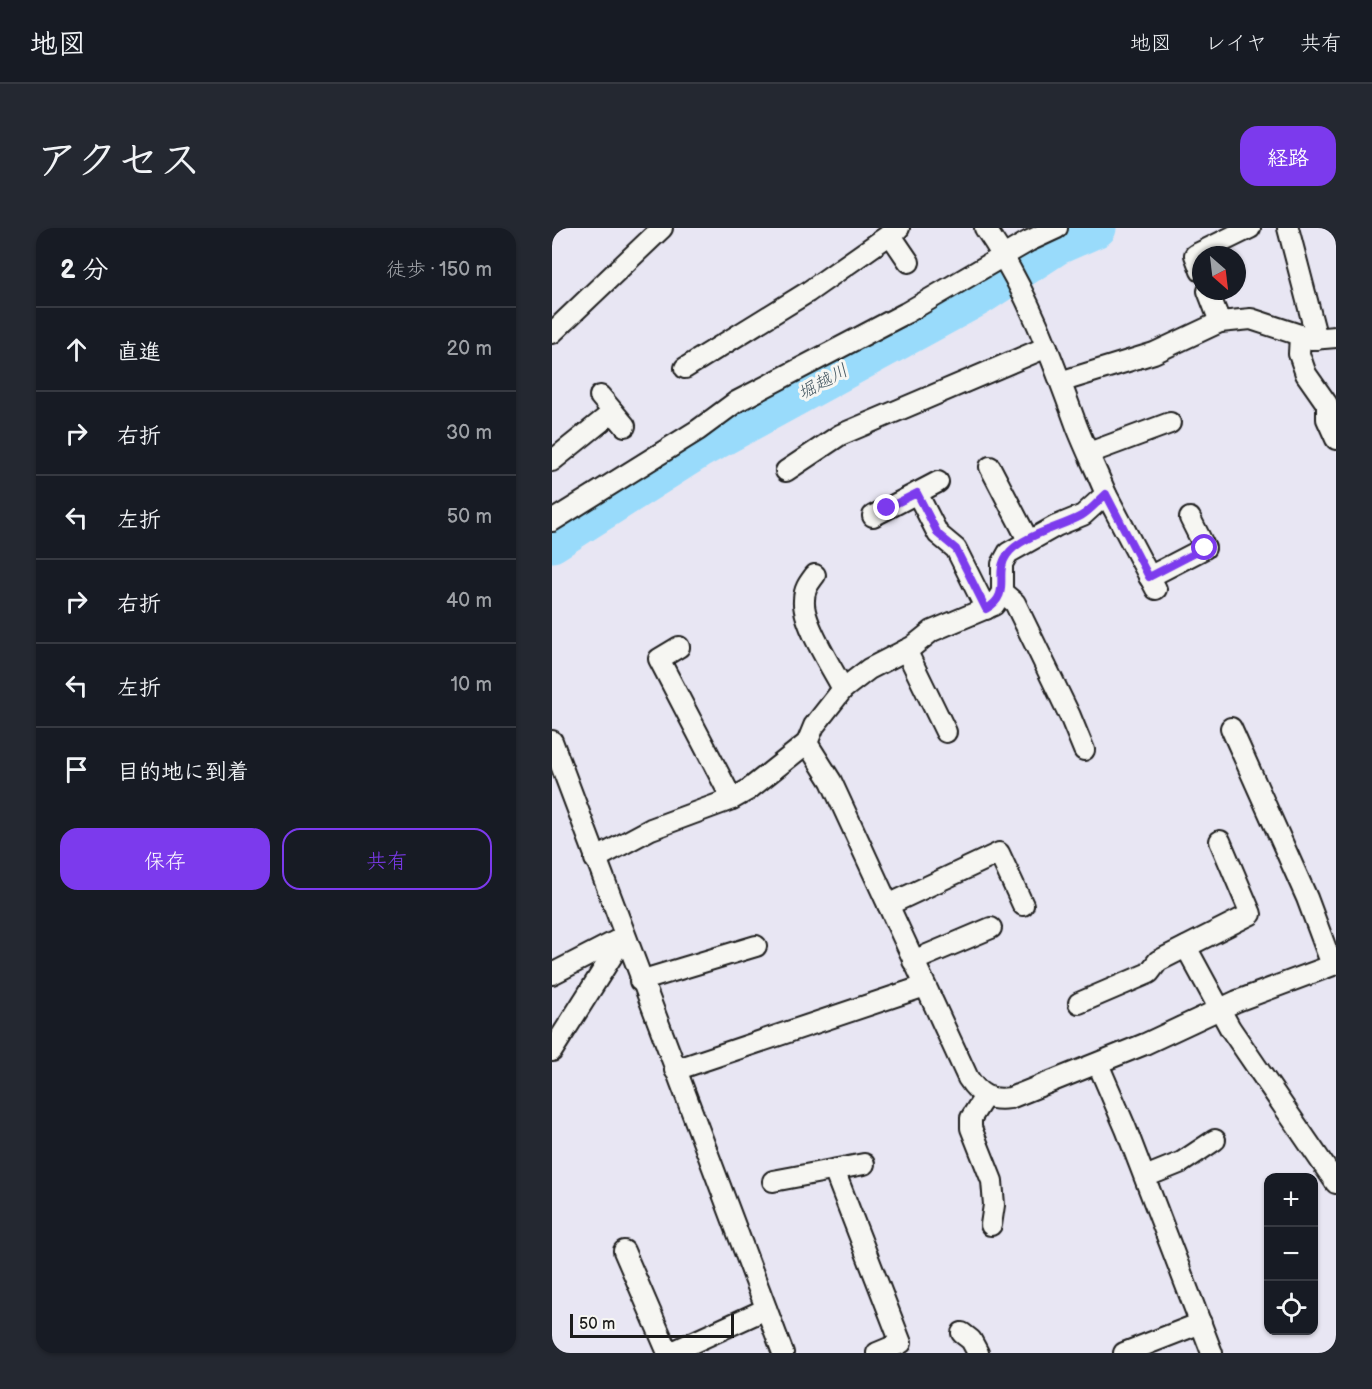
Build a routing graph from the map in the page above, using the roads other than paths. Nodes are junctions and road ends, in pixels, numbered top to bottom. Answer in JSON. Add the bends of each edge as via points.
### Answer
{"nodes":[{"id":1,"x":662,"y":228,"type":"edge"},
{"id":2,"x":985,"y":228,"type":"edge"},
{"id":3,"x":1057,"y":228,"type":"edge"},
{"id":4,"x":1250,"y":228,"type":"edge"},
{"id":5,"x":895,"y":231,"type":"edge"},
{"id":6,"x":1280,"y":231,"type":"edge"},
{"id":7,"x":1213,"y":246,"type":"edge"},
{"id":8,"x":1006,"y":258,"type":"junction"},
{"id":9,"x":909,"y":262,"type":"dead end"},
{"id":10,"x":1211,"y":300,"type":"edge"},
{"id":11,"x":1220,"y":322,"type":"junction"},
{"id":12,"x":552,"y":333,"type":"edge"},
{"id":13,"x":1318,"y":337,"type":"edge"},
{"id":14,"x":1047,"y":347,"type":"junction"},
{"id":15,"x":685,"y":368,"type":"dead end"},
{"id":16,"x":1063,"y":381,"type":"junction"},
{"id":17,"x":600,"y":396,"type":"dead end"},
{"id":18,"x":1170,"y":423,"type":"dead end"},
{"id":19,"x":1336,"y":439,"type":"edge"},
{"id":20,"x":1089,"y":453,"type":"junction"},
{"id":21,"x":552,"y":461,"type":"edge"},
{"id":22,"x":990,"y":467,"type":"dead end"},
{"id":23,"x":786,"y":471,"type":"dead end"},
{"id":24,"x":938,"y":482,"type":"dead end"},
{"id":25,"x":917,"y":493,"type":"junction"},
{"id":26,"x":1106,"y":494,"type":"junction"},
{"id":27,"x":873,"y":516,"type":"dead end"},
{"id":28,"x":1190,"y":518,"type":"dead end"},
{"id":29,"x":552,"y":521,"type":"edge"},
{"id":30,"x":1028,"y":540,"type":"junction"},
{"id":31,"x":815,"y":575,"type":"dead end"},
{"id":32,"x":1002,"y":592,"type":"junction"},
{"id":33,"x":986,"y":609,"type":"junction"},
{"id":34,"x":679,"y":647,"type":"dead end"},
{"id":35,"x":906,"y":650,"type":"junction"},
{"id":36,"x":843,"y":689,"type":"junction"},
{"id":37,"x":1231,"y":728,"type":"dead end"},
{"id":38,"x":946,"y":732,"type":"dead end"},
{"id":39,"x":552,"y":741,"type":"edge"},
{"id":40,"x":807,"y":743,"type":"junction"},
{"id":41,"x":1084,"y":750,"type":"dead end"},
{"id":42,"x":732,"y":799,"type":"junction"},
{"id":43,"x":1220,"y":841,"type":"dead end"},
{"id":44,"x":595,"y":859,"type":"junction"},
{"id":45,"x":888,"y":905,"type":"junction"},
{"id":46,"x":1023,"y":905,"type":"dead end"},
{"id":47,"x":991,"y":928,"type":"dead end"},
{"id":48,"x":624,"y":937,"type":"junction"},
{"id":49,"x":756,"y":946,"type":"dead end"},
{"id":50,"x":1186,"y":947,"type":"junction"},
{"id":51,"x":913,"y":961,"type":"junction"},
{"id":52,"x":1334,"y":964,"type":"edge"},
{"id":53,"x":552,"y":974,"type":"edge"},
{"id":54,"x":640,"y":981,"type":"junction"},
{"id":55,"x":925,"y":986,"type":"junction"},
{"id":56,"x":1079,"y":1004,"type":"dead end"},
{"id":57,"x":1219,"y":1010,"type":"junction"},
{"id":58,"x":552,"y":1051,"type":"edge"},
{"id":59,"x":1098,"y":1064,"type":"junction"},
{"id":60,"x":675,"y":1070,"type":"junction"},
{"id":61,"x":985,"y":1096,"type":"junction"},
{"id":62,"x":1215,"y":1140,"type":"dead end"},
{"id":63,"x":864,"y":1164,"type":"dead end"},
{"id":64,"x":834,"y":1170,"type":"junction"},
{"id":65,"x":1145,"y":1177,"type":"junction"},
{"id":66,"x":773,"y":1181,"type":"dead end"},
{"id":67,"x":1336,"y":1184,"type":"edge"},
{"id":68,"x":991,"y":1225,"type":"dead end"},
{"id":69,"x":624,"y":1251,"type":"dead end"},
{"id":70,"x":766,"y":1310,"type":"junction"},
{"id":71,"x":1201,"y":1323,"type":"junction"},
{"id":72,"x":962,"y":1333,"type":"dead end"},
{"id":73,"x":669,"y":1353,"type":"edge"},
{"id":74,"x":783,"y":1353,"type":"edge"},
{"id":75,"x":877,"y":1353,"type":"edge"},
{"id":76,"x":978,"y":1353,"type":"edge"},
{"id":77,"x":1124,"y":1353,"type":"edge"},
{"id":78,"x":1212,"y":1353,"type":"edge"}],
"edges":[{"from":1,"to":12,"type":"street"},
{"from":2,"to":8,"type":"street"},
{"from":3,"to":8,"type":"street"},
{"from":4,"to":7,"type":"street"},
{"from":5,"to":9,"type":"street"},
{"from":5,"to":15,"type":"street","via":[[808,292]]},
{"from":6,"to":13,"type":"street"},
{"from":8,"to":14,"type":"street"},
{"from":8,"to":29,"type":"street","via":[[736,402]]},
{"from":10,"to":11,"type":"street"},
{"from":11,"to":13,"type":"street","via":[[1251,319]]},
{"from":11,"to":16,"type":"street","via":[[1154,352]]},
{"from":13,"to":19,"type":"street","via":[[1299,354],[1306,374],[1327,404]]},
{"from":14,"to":16,"type":"street"},
{"from":14,"to":23,"type":"street","via":[[914,411],[840,435]]},
{"from":16,"to":20,"type":"street"},
{"from":17,"to":21,"type":"street","via":[[619,419]]},
{"from":18,"to":20,"type":"street"},
{"from":20,"to":26,"type":"street"},
{"from":22,"to":30,"type":"street"},
{"from":24,"to":25,"type":"street"},
{"from":25,"to":27,"type":"street"},
{"from":25,"to":33,"type":"street","via":[[938,534],[956,549]]},
{"from":26,"to":28,"type":"street","via":[[1152,583],[1205,548]]},
{"from":26,"to":30,"type":"street","via":[[1083,515]]},
{"from":30,"to":32,"type":"street","via":[[1008,553],[1002,564]]},
{"from":31,"to":36,"type":"street","via":[[806,587],[806,615]]},
{"from":32,"to":33,"type":"street"},
{"from":32,"to":41,"type":"street","via":[[1015,603]]},
{"from":33,"to":35,"type":"street","via":[[932,631]]},
{"from":34,"to":42,"type":"street","via":[[659,659]]},
{"from":35,"to":36,"type":"street","via":[[869,669]]},
{"from":35,"to":38,"type":"street"},
{"from":36,"to":40,"type":"street","via":[[814,726]]},
{"from":37,"to":52,"type":"street"},
{"from":39,"to":44,"type":"street"},
{"from":40,"to":42,"type":"street"},
{"from":40,"to":45,"type":"street","via":[[831,781]]},
{"from":42,"to":44,"type":"street","via":[[651,829]]},
{"from":43,"to":50,"type":"street","via":[[1251,914]]},
{"from":44,"to":48,"type":"street"},
{"from":45,"to":46,"type":"street","via":[[999,853]]},
{"from":45,"to":51,"type":"street"},
{"from":47,"to":51,"type":"street"},
{"from":48,"to":53,"type":"street"},
{"from":48,"to":54,"type":"street"},
{"from":48,"to":58,"type":"street"},
{"from":49,"to":54,"type":"street","via":[[736,962]]},
{"from":50,"to":56,"type":"street","via":[[1158,961],[1149,973]]},
{"from":50,"to":57,"type":"street"},
{"from":51,"to":55,"type":"street"},
{"from":52,"to":57,"type":"street"},
{"from":54,"to":60,"type":"street"},
{"from":55,"to":60,"type":"street"},
{"from":55,"to":61,"type":"street","via":[[968,1078]]},
{"from":57,"to":59,"type":"street"},
{"from":57,"to":67,"type":"street"},
{"from":59,"to":61,"type":"street","via":[[1010,1098],[997,1100]]},
{"from":59,"to":65,"type":"street"},
{"from":60,"to":70,"type":"street"},
{"from":61,"to":68,"type":"street","via":[[971,1118],[970,1128],[992,1181]]},
{"from":62,"to":65,"type":"street","via":[[1182,1162]]},
{"from":63,"to":64,"type":"street"},
{"from":64,"to":66,"type":"street"},
{"from":64,"to":75,"type":"street","via":[[901,1342]]},
{"from":65,"to":71,"type":"street"},
{"from":69,"to":73,"type":"street"},
{"from":70,"to":73,"type":"street"},
{"from":70,"to":74,"type":"street"},
{"from":71,"to":77,"type":"street"},
{"from":71,"to":78,"type":"street"},
{"from":72,"to":76,"type":"street"}]}
